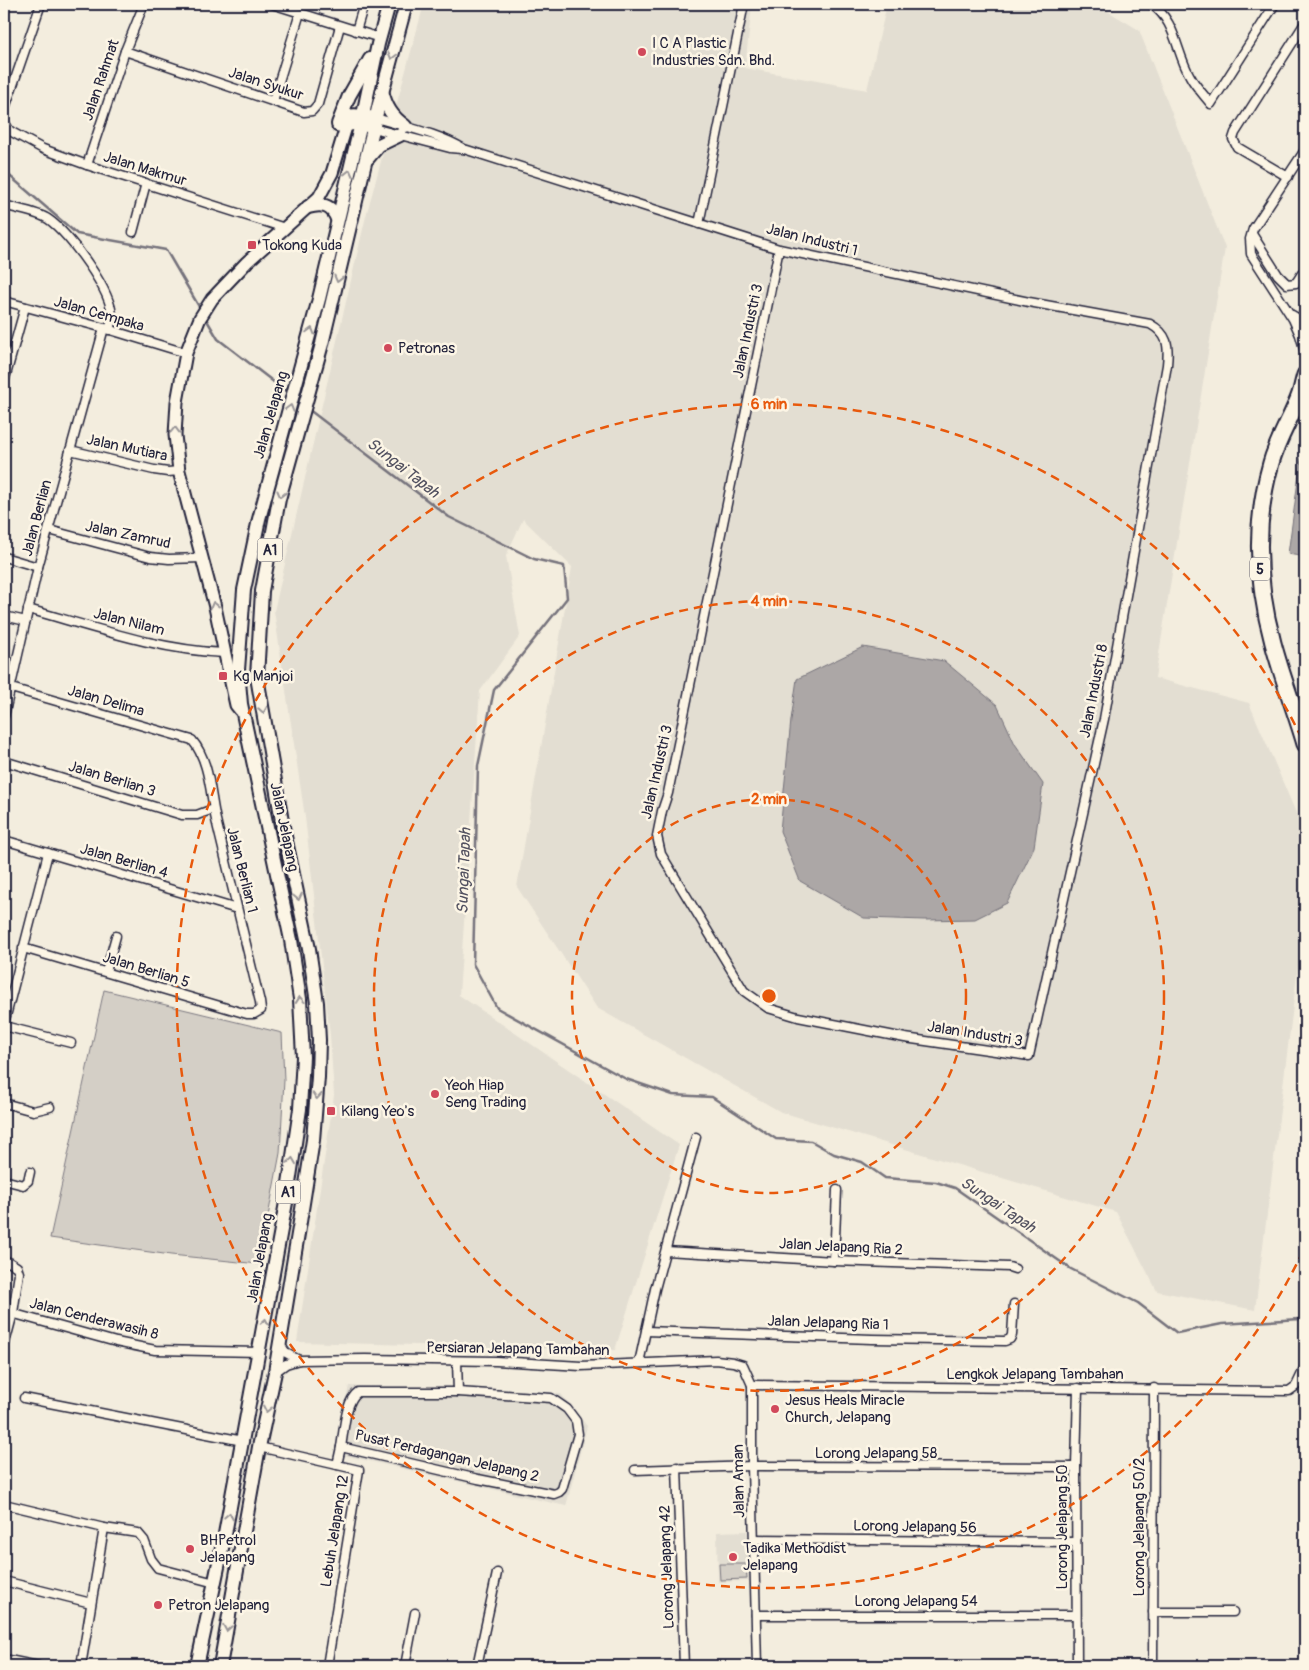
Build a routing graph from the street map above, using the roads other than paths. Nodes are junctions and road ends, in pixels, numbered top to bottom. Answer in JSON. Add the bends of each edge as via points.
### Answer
{"nodes":[{"id":1,"x":40,"y":4,"type":"edge"},
{"id":2,"x":144,"y":4,"type":"edge"},
{"id":3,"x":272,"y":4,"type":"edge"},
{"id":4,"x":364,"y":4,"type":"edge"},
{"id":5,"x":389,"y":4,"type":"edge"},
{"id":6,"x":406,"y":4,"type":"edge"},
{"id":7,"x":744,"y":4,"type":"edge"},
{"id":8,"x":1151,"y":4,"type":"edge"},
{"id":9,"x":1275,"y":4,"type":"edge"},
{"id":10,"x":300,"y":13,"type":"junction"},
{"id":11,"x":1305,"y":23,"type":"edge"},
{"id":12,"x":340,"y":26,"type":"junction"},
{"id":13,"x":356,"y":31,"type":"junction"},
{"id":14,"x":379,"y":41,"type":"junction"},
{"id":15,"x":125,"y":51,"type":"junction"},
{"id":16,"x":382,"y":91,"type":"junction"},
{"id":17,"x":273,"y":101,"type":"junction"},
{"id":18,"x":361,"y":120,"type":"junction"},
{"id":19,"x":4,"y":122,"type":"edge"},
{"id":20,"x":374,"y":123,"type":"junction"},
{"id":21,"x":338,"y":124,"type":"junction"},
{"id":22,"x":403,"y":131,"type":"junction"},
{"id":23,"x":1305,"y":150,"type":"edge"},
{"id":24,"x":366,"y":162,"type":"junction"},
{"id":25,"x":87,"y":166,"type":"junction"},
{"id":26,"x":1288,"y":177,"type":"junction"},
{"id":27,"x":146,"y":183,"type":"junction"},
{"id":28,"x":4,"y":205,"type":"edge"},
{"id":29,"x":308,"y":207,"type":"junction"},
{"id":30,"x":338,"y":219,"type":"junction"},
{"id":31,"x":699,"y":224,"type":"junction"},
{"id":32,"x":285,"y":228,"type":"junction"},
{"id":33,"x":133,"y":232,"type":"dead end"},
{"id":34,"x":1252,"y":234,"type":"junction"},
{"id":35,"x":779,"y":249,"type":"junction"},
{"id":36,"x":1305,"y":269,"type":"edge"},
{"id":37,"x":4,"y":301,"type":"edge"},
{"id":38,"x":25,"y":307,"type":"junction"},
{"id":39,"x":1288,"y":312,"type":"junction"},
{"id":40,"x":1305,"y":323,"type":"edge"},
{"id":41,"x":106,"y":329,"type":"junction"},
{"id":42,"x":1159,"y":330,"type":"joint"},
{"id":43,"x":1305,"y":352,"type":"edge"},
{"id":44,"x":186,"y":353,"type":"junction"},
{"id":45,"x":1304,"y":381,"type":"edge"},
{"id":46,"x":4,"y":382,"type":"edge"},
{"id":47,"x":70,"y":450,"type":"junction"},
{"id":48,"x":179,"y":471,"type":"junction"},
{"id":49,"x":49,"y":530,"type":"junction"},
{"id":50,"x":4,"y":557,"type":"edge"},
{"id":51,"x":202,"y":558,"type":"junction"},
{"id":52,"x":38,"y":567,"type":"junction"},
{"id":53,"x":28,"y":609,"type":"junction"},
{"id":54,"x":4,"y":616,"type":"edge"},
{"id":55,"x":26,"y":622,"type":"junction"},
{"id":56,"x":240,"y":641,"type":"junction"},
{"id":57,"x":225,"y":653,"type":"junction"},
{"id":58,"x":257,"y":677,"type":"junction"},
{"id":59,"x":11,"y":688,"type":"junction"},
{"id":60,"x":4,"y":716,"type":"edge"},
{"id":61,"x":244,"y":716,"type":"junction"},
{"id":62,"x":192,"y":740,"type":"joint"},
{"id":63,"x":1305,"y":744,"type":"edge"},
{"id":64,"x":4,"y":760,"type":"edge"},
{"id":65,"x":213,"y":809,"type":"junction"},
{"id":66,"x":4,"y":840,"type":"edge"},
{"id":67,"x":48,"y":853,"type":"junction"},
{"id":68,"x":237,"y":909,"type":"junction"},
{"id":69,"x":116,"y":936,"type":"dead end"},
{"id":70,"x":23,"y":948,"type":"junction"},
{"id":71,"x":106,"y":972,"type":"junction"},
{"id":72,"x":261,"y":1010,"type":"joint"},
{"id":73,"x":4,"y":1025,"type":"edge"},
{"id":74,"x":71,"y":1043,"type":"dead end"},
{"id":75,"x":1029,"y":1056,"type":"joint"},
{"id":76,"x":4,"y":1103,"type":"edge"},
{"id":77,"x":50,"y":1107,"type":"dead end"},
{"id":78,"x":696,"y":1137,"type":"dead end"},
{"id":79,"x":30,"y":1172,"type":"dead end"},
{"id":80,"x":4,"y":1180,"type":"edge"},
{"id":81,"x":837,"y":1190,"type":"dead end"},
{"id":82,"x":666,"y":1251,"type":"junction"},
{"id":83,"x":6,"y":1261,"type":"edge"},
{"id":84,"x":834,"y":1261,"type":"junction"},
{"id":85,"x":1015,"y":1268,"type":"dead end"},
{"id":86,"x":1014,"y":1304,"type":"dead end"},
{"id":87,"x":4,"y":1311,"type":"edge"},
{"id":88,"x":13,"y":1313,"type":"junction"},
{"id":89,"x":646,"y":1331,"type":"junction"},
{"id":90,"x":280,"y":1343,"type":"junction"},
{"id":91,"x":4,"y":1347,"type":"edge"},
{"id":92,"x":260,"y":1352,"type":"junction"},
{"id":93,"x":299,"y":1360,"type":"junction"},
{"id":94,"x":457,"y":1361,"type":"junction"},
{"id":95,"x":639,"y":1363,"type":"junction"},
{"id":96,"x":1305,"y":1367,"type":"edge"},
{"id":97,"x":275,"y":1372,"type":"junction"},
{"id":98,"x":752,"y":1385,"type":"junction"},
{"id":99,"x":1078,"y":1388,"type":"junction"},
{"id":100,"x":1154,"y":1388,"type":"junction"},
{"id":101,"x":458,"y":1392,"type":"junction"},
{"id":102,"x":24,"y":1398,"type":"dead end"},
{"id":103,"x":243,"y":1441,"type":"junction"},
{"id":104,"x":341,"y":1446,"type":"junction"},
{"id":105,"x":259,"y":1447,"type":"junction"},
{"id":106,"x":337,"y":1465,"type":"junction"},
{"id":107,"x":752,"y":1466,"type":"junction"},
{"id":108,"x":677,"y":1467,"type":"junction"},
{"id":109,"x":1076,"y":1467,"type":"junction"},
{"id":110,"x":635,"y":1470,"type":"dead end"},
{"id":111,"x":4,"y":1504,"type":"edge"},
{"id":112,"x":104,"y":1528,"type":"junction"},
{"id":113,"x":754,"y":1539,"type":"junction"},
{"id":114,"x":1076,"y":1542,"type":"junction"},
{"id":115,"x":498,"y":1573,"type":"dead end"},
{"id":116,"x":4,"y":1581,"type":"edge"},
{"id":117,"x":215,"y":1583,"type":"junction"},
{"id":118,"x":91,"y":1603,"type":"junction"},
{"id":119,"x":415,"y":1612,"type":"dead end"},
{"id":120,"x":1153,"y":1612,"type":"junction"},
{"id":121,"x":1233,"y":1612,"type":"dead end"},
{"id":122,"x":756,"y":1615,"type":"junction"},
{"id":123,"x":1076,"y":1616,"type":"junction"},
{"id":124,"x":4,"y":1659,"type":"edge"},
{"id":125,"x":38,"y":1666,"type":"edge"},
{"id":126,"x":81,"y":1666,"type":"edge"},
{"id":127,"x":197,"y":1666,"type":"edge"},
{"id":128,"x":220,"y":1666,"type":"edge"},
{"id":129,"x":327,"y":1666,"type":"edge"},
{"id":130,"x":406,"y":1666,"type":"edge"},
{"id":131,"x":477,"y":1666,"type":"edge"},
{"id":132,"x":684,"y":1666,"type":"edge"},
{"id":133,"x":757,"y":1666,"type":"edge"},
{"id":134,"x":1077,"y":1666,"type":"edge"},
{"id":135,"x":1153,"y":1666,"type":"edge"}],
"edges":[{"from":1,"to":19,"type":"street","via":[[4,111]]},
{"from":2,"to":15,"type":"street","name":"Jalan Rahmat"},
{"from":3,"to":10,"type":"street"},
{"from":4,"to":13,"type":"street"},
{"from":5,"to":14,"type":"main road","name":"Jalan Jelapang","number":"A1"},
{"from":6,"to":16,"type":"main road","name":"Jalan Jelapang","number":"A1","one_way":true},
{"from":7,"to":31,"type":"street"},
{"from":8,"to":9,"type":"street","via":[[1168,22],[1189,75],[1211,104]]},
{"from":10,"to":12,"type":"street"},
{"from":10,"to":17,"type":"street"},
{"from":11,"to":26,"type":"street","via":[[1233,139],[1237,146]]},
{"from":12,"to":13,"type":"street"},
{"from":12,"to":17,"type":"street","name":"Jalan Syukur","via":[[318,104],[312,111],[304,112]]},
{"from":13,"to":14,"type":"street"},
{"from":14,"to":18,"type":"main road","name":"Jalan Jelapang","number":"A1"},
{"from":14,"to":21,"type":"main road","via":[[349,96]]},
{"from":15,"to":17,"type":"street","name":"Jalan Syukur"},
{"from":15,"to":25,"type":"street","name":"Jalan Rahmat"},
{"from":16,"to":20,"type":"main road","name":"Jalan Jelapang","number":"A1"},
{"from":16,"to":22,"type":"main road","via":[[389,110]]},
{"from":18,"to":20,"type":"street"},
{"from":18,"to":21,"type":"street","via":[[354,114],[348,115]]},
{"from":18,"to":29,"type":"street","via":[[345,129],[328,182]]},
{"from":30,"to":18,"type":"main road","name":"Jalan Jelapang","number":"A1","one_way":true},
{"from":19,"to":25,"type":"street","name":"Jalan Makmur","via":[[10,131],[43,149]]},
{"from":20,"to":22,"type":"street","name":"Jalan Industri 1"},
{"from":20,"to":24,"type":"main road","name":"Jalan Jelapang","number":"A1"},
{"from":21,"to":29,"type":"street","via":[[321,184]]},
{"from":22,"to":24,"type":"main road","via":[[376,148]]},
{"from":22,"to":31,"type":"street","name":"Jalan Industri 1"},
{"from":23,"to":26,"type":"street"},
{"from":24,"to":58,"type":"main road","name":"Jalan Jelapang","number":"A1","one_way":true,"via":[[322,344],[279,499],[262,592]]},
{"from":25,"to":27,"type":"street","name":"Jalan Makmur"},
{"from":26,"to":34,"type":"street"},
{"from":27,"to":32,"type":"street","name":"Jalan Makmur"},
{"from":27,"to":33,"type":"street"},
{"from":28,"to":41,"type":"street","name":"Jalan Berlian","via":[[48,219],[68,236],[85,258],[108,301],[112,319]]},
{"from":29,"to":30,"type":"main road","via":[[317,204],[328,206]]},
{"from":29,"to":32,"type":"street"},
{"from":56,"to":30,"type":"main road","name":"Jalan Jelapang","number":"A1","one_way":true,"via":[[244,590],[259,519]]},
{"from":31,"to":35,"type":"street","name":"Jalan Industri 1"},
{"from":32,"to":44,"type":"street","via":[[212,299],[200,318]]},
{"from":34,"to":36,"type":"street","via":[[1287,284],[1296,283]]},
{"from":34,"to":39,"type":"street","via":[[1251,254]]},
{"from":35,"to":42,"type":"street","name":"Jalan Industri 1","via":[[1028,302],[1150,324]]},
{"from":35,"to":75,"type":"street","name":"Jalan Industri 3","via":[[657,836],[661,854],[744,991],[768,1008],[905,1038]]},
{"from":37,"to":38,"type":"street","name":"Jalan Cempaka"},
{"from":38,"to":41,"type":"street","name":"Jalan Cempaka"},
{"from":38,"to":46,"type":"street"},
{"from":39,"to":40,"type":"street"},
{"from":39,"to":43,"type":"street"},
{"from":41,"to":44,"type":"street","name":"Jalan Cempaka"},
{"from":41,"to":47,"type":"street","name":"Jalan Berlian"},
{"from":42,"to":75,"type":"street","name":"Jalan Industri 8","via":[[1168,346],[1165,374],[1104,719]]},
{"from":48,"to":44,"type":"street","one_way":true,"via":[[176,410]]},
{"from":45,"to":63,"type":"highway","number":"5","via":[[1271,464],[1258,549],[1261,586],[1273,644]]},
{"from":47,"to":48,"type":"street","name":"Jalan Mutiara","via":[[154,470]]},
{"from":47,"to":49,"type":"street","name":"Jalan Berlian"},
{"from":48,"to":51,"type":"street"},
{"from":49,"to":51,"type":"street","name":"Jalan Zamrud","via":[[150,557]]},
{"from":49,"to":52,"type":"street","name":"Jalan Berlian"},
{"from":50,"to":52,"type":"street"},
{"from":57,"to":51,"type":"street","one_way":true},
{"from":52,"to":53,"type":"street","name":"Jalan Berlian"},
{"from":53,"to":55,"type":"street","name":"Jalan Berlian"},
{"from":53,"to":57,"type":"street","name":"Jalan Nilam","via":[[183,649]]},
{"from":54,"to":55,"type":"street"},
{"from":55,"to":59,"type":"street","name":"Jalan Berlian"},
{"from":56,"to":58,"type":"main road","via":[[246,668]]},
{"from":56,"to":61,"type":"main road","name":"Jalan Jelapang","number":"A1","via":[[238,670]]},
{"from":57,"to":61,"type":"street","via":[[236,705]]},
{"from":58,"to":61,"type":"main road","via":[[247,690]]},
{"from":58,"to":90,"type":"main road","name":"Jalan Jelapang","number":"A1","one_way":true,"via":[[283,827],[309,950],[319,1040],[310,1163]]},
{"from":59,"to":60,"type":"street","name":"Jalan Berlian"},
{"from":59,"to":62,"type":"street","name":"Jalan Delima"},
{"from":92,"to":61,"type":"main road","name":"Jalan Jelapang","number":"A1","one_way":true,"via":[[300,1109],[303,1057],[300,999],[291,940]]},
{"from":62,"to":65,"type":"street","name":"Jalan Berlian 1","via":[[204,759]]},
{"from":64,"to":65,"type":"street","name":"Jalan Berlian 3","via":[[182,814],[197,815]]},
{"from":65,"to":68,"type":"street","name":"Jalan Berlian 1"},
{"from":66,"to":67,"type":"street","name":"Jalan Berlian 4"},
{"from":67,"to":68,"type":"street","name":"Jalan Berlian 4"},
{"from":67,"to":70,"type":"street"},
{"from":68,"to":72,"type":"street","name":"Jalan Berlian 1"},
{"from":69,"to":71,"type":"street"},
{"from":70,"to":71,"type":"street","name":"Jalan Berlian 5"},
{"from":70,"to":73,"type":"street"},
{"from":71,"to":72,"type":"street","name":"Jalan Berlian 5","via":[[247,1014]]},
{"from":73,"to":74,"type":"street"},
{"from":76,"to":77,"type":"street","via":[[33,1111]]},
{"from":78,"to":82,"type":"street"},
{"from":79,"to":80,"type":"street","via":[[28,1181],[23,1185]]},
{"from":81,"to":84,"type":"street"},
{"from":82,"to":84,"type":"street","name":"Jalan Jelapang Ria 2"},
{"from":82,"to":89,"type":"street"},
{"from":83,"to":88,"type":"street","via":[[19,1273]]},
{"from":84,"to":85,"type":"street","name":"Jalan Jelapang Ria 2"},
{"from":86,"to":89,"type":"street","name":"Jalan Jelapang Ria 1","via":[[1012,1335],[1005,1341]]},
{"from":87,"to":88,"type":"street","name":"Jalan Cenderawasih 8"},
{"from":88,"to":91,"type":"street"},
{"from":88,"to":92,"type":"street","name":"Jalan Cenderawasih 8","via":[[155,1350]]},
{"from":89,"to":95,"type":"street"},
{"from":90,"to":93,"type":"street","via":[[286,1353]]},
{"from":90,"to":97,"type":"main road","name":"Jalan Jelapang","number":"A1"},
{"from":92,"to":103,"type":"main road","name":"Jalan Jelapang","number":"A1"},
{"from":93,"to":94,"type":"street","name":"Persiaran Jelapang Tambahan"},
{"from":93,"to":97,"type":"street","name":"Persiaran Jelapang Tambahan"},
{"from":94,"to":95,"type":"street","name":"Persiaran Jelapang Tambahan","via":[[581,1366]]},
{"from":94,"to":101,"type":"street"},
{"from":95,"to":98,"type":"street","name":"Persiaran Jelapang Tambahan","via":[[733,1362],[743,1365]]},
{"from":96,"to":100,"type":"street","name":"Lengkok Jelapang Tambahan","via":[[1296,1386],[1289,1391]]},
{"from":97,"to":105,"type":"main road","name":"Jalan Jelapang","number":"A1","one_way":true},
{"from":98,"to":99,"type":"street","name":"Lengkok Jelapang Tambahan"},
{"from":98,"to":107,"type":"street","name":"Jalan Aman"},
{"from":99,"to":100,"type":"street","name":"Lengkok Jelapang Tambahan"},
{"from":99,"to":109,"type":"street","name":"Lorong Jelapang 50"},
{"from":100,"to":120,"type":"street","name":"Lorong Jelapang 50/2"},
{"from":101,"to":104,"type":"street","name":"Pusat Perdagangan Jelapang 2","via":[[358,1392],[354,1394],[347,1412]]},
{"from":101,"to":104,"type":"street","name":"Pusat Perdagangan Jelapang 2","via":[[551,1398],[567,1409],[576,1421],[578,1434],[562,1489],[554,1494]]},
{"from":102,"to":103,"type":"street"},
{"from":117,"to":103,"type":"main road","name":"Jalan Jelapang","number":"A1","one_way":true},
{"from":104,"to":106,"type":"street"},
{"from":105,"to":106,"type":"street","name":"Lebuh Jelapang 12"},
{"from":105,"to":128,"type":"main road","name":"Jalan Jelapang","number":"A1","one_way":true},
{"from":106,"to":129,"type":"street","name":"Lebuh Jelapang 12","via":[[360,1470]]},
{"from":107,"to":108,"type":"street","name":"Lorong Jelapang 58"},
{"from":107,"to":109,"type":"street","name":"Lorong Jelapang 58"},
{"from":107,"to":113,"type":"street","name":"Jalan Aman"},
{"from":108,"to":110,"type":"street","name":"Lorong Jelapang 58"},
{"from":108,"to":132,"type":"street","name":"Lorong Jelapang 42"},
{"from":109,"to":114,"type":"street","name":"Lorong Jelapang 50"},
{"from":111,"to":112,"type":"street"},
{"from":112,"to":117,"type":"street","via":[[138,1533],[158,1568]]},
{"from":112,"to":118,"type":"street"},
{"from":113,"to":114,"type":"street","name":"Lorong Jelapang 56"},
{"from":113,"to":122,"type":"street","name":"Jalan Aman"},
{"from":114,"to":123,"type":"street","name":"Lorong Jelapang 50"},
{"from":115,"to":131,"type":"street"},
{"from":116,"to":118,"type":"street"},
{"from":117,"to":127,"type":"main road","name":"Jalan Jelapang","number":"A1"},
{"from":118,"to":126,"type":"street"},
{"from":119,"to":130,"type":"street"},
{"from":120,"to":121,"type":"street"},
{"from":120,"to":135,"type":"street","name":"Lorong Jelapang 50/2"},
{"from":122,"to":123,"type":"street","name":"Lorong Jelapang 54"},
{"from":122,"to":133,"type":"street","name":"Jalan Aman"},
{"from":123,"to":134,"type":"street","name":"Lorong Jelapang 50"},
{"from":124,"to":125,"type":"street"}]}
